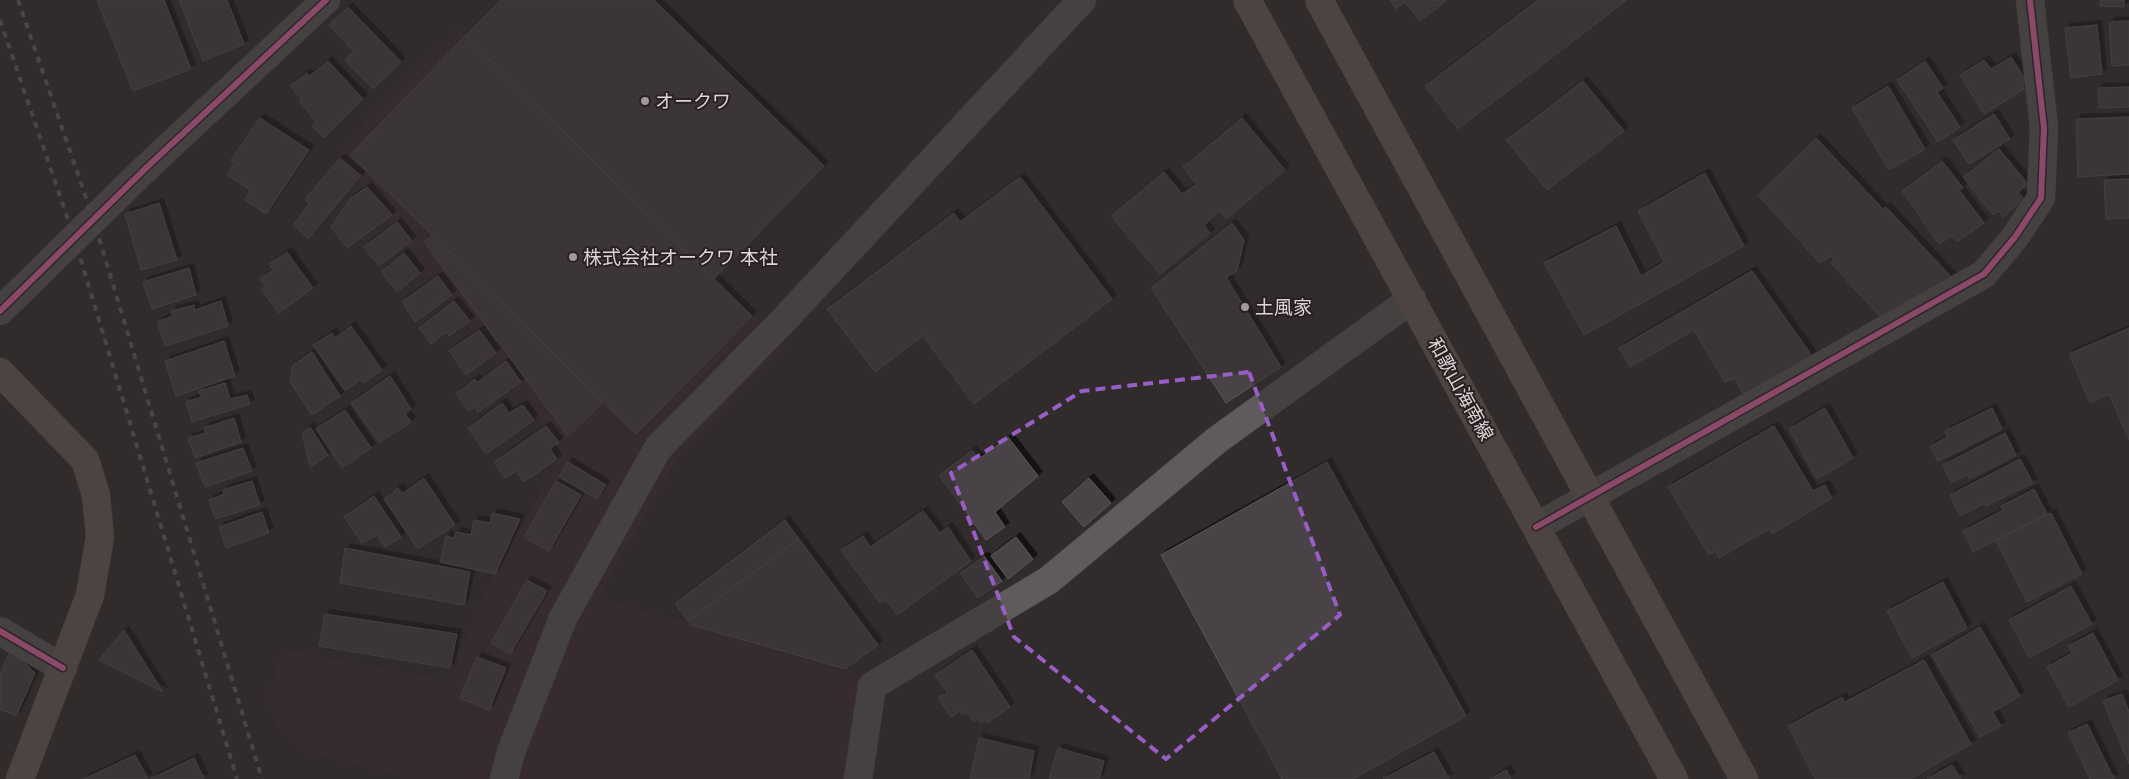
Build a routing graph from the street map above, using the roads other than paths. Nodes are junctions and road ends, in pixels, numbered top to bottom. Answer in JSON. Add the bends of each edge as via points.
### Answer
{"nodes":[{"id":1,"x":326,"y":0,"type":"edge"},
{"id":2,"x":1082,"y":0,"type":"edge"},
{"id":3,"x":1247,"y":0,"type":"edge"},
{"id":4,"x":1319,"y":0,"type":"edge"},
{"id":5,"x":2030,"y":0,"type":"edge"},
{"id":6,"x":1412,"y":299,"type":"junction"},
{"id":7,"x":0,"y":311,"type":"edge"},
{"id":8,"x":0,"y":372,"type":"edge"},
{"id":9,"x":1589,"y":496,"type":"junction"},
{"id":10,"x":1536,"y":526,"type":"junction"},
{"id":11,"x":0,"y":632,"type":"edge"},
{"id":12,"x":62,"y":668,"type":"junction"},
{"id":13,"x":20,"y":779,"type":"edge"},
{"id":14,"x":504,"y":779,"type":"edge"},
{"id":15,"x":858,"y":779,"type":"edge"},
{"id":16,"x":1674,"y":779,"type":"edge"},
{"id":17,"x":1744,"y":779,"type":"edge"}],
"edges":[{"from":1,"to":7,"type":"street"},
{"from":2,"to":14,"type":"street","via":[[782,322],[658,448],[563,618],[511,752]]},
{"from":3,"to":6,"type":"main road","name":"和歌山海南線"},
{"from":4,"to":9,"type":"main road"},
{"from":5,"to":9,"type":"street","via":[[2044,128],[2041,198],[2015,237],[1984,274]]},
{"from":6,"to":10,"type":"main road","name":"和歌山海南線"},
{"from":6,"to":15,"type":"street","via":[[1217,440],[1049,580],[872,686]]},
{"from":8,"to":12,"type":"main road","via":[[84,460],[96,495],[100,537],[90,595]]},
{"from":9,"to":10,"type":"street"},
{"from":9,"to":17,"type":"main road"},
{"from":10,"to":16,"type":"main road","name":"和歌山海南線"},
{"from":11,"to":12,"type":"street"},
{"from":12,"to":13,"type":"main road"}]}
